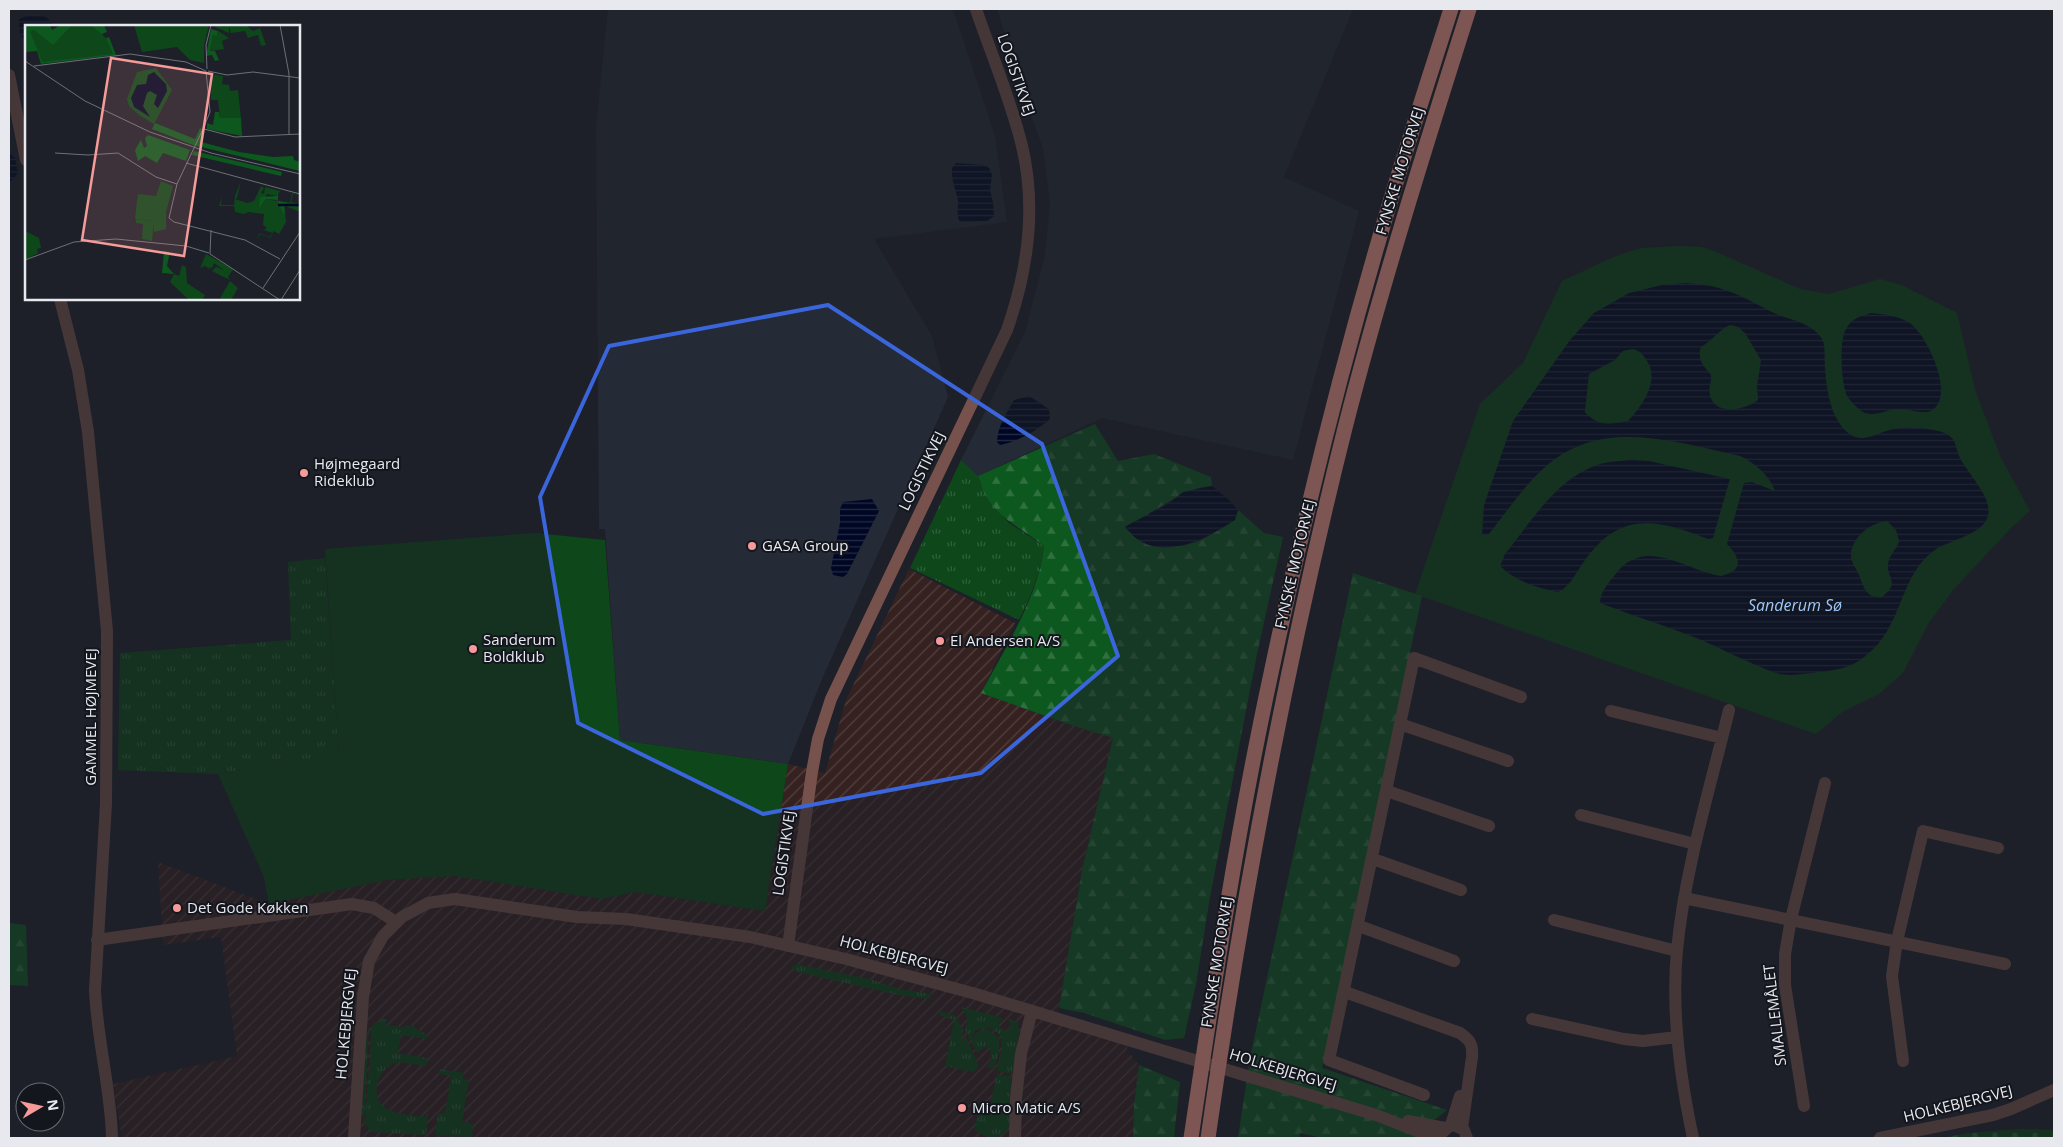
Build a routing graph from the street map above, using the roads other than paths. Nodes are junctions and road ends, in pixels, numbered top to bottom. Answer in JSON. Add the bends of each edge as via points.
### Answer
{"nodes":[{"id":1,"x":976,"y":9,"type":"edge"},
{"id":2,"x":1451,"y":9,"type":"edge"},
{"id":3,"x":1469,"y":9,"type":"edge"},
{"id":4,"x":9,"y":75,"type":"edge"},
{"id":5,"x":25,"y":155,"type":"edge"},
{"id":6,"x":60,"y":300,"type":"edge"},
{"id":7,"x":1521,"y":697,"type":"dead end"},
{"id":8,"x":1729,"y":710,"type":"dead end"},
{"id":9,"x":1610,"y":711,"type":"dead end"},
{"id":10,"x":1400,"y":724,"type":"junction"},
{"id":11,"x":1722,"y":738,"type":"junction"},
{"id":12,"x":1508,"y":761,"type":"dead end"},
{"id":13,"x":1825,"y":783,"type":"dead end"},
{"id":14,"x":1387,"y":791,"type":"junction"},
{"id":15,"x":1581,"y":815,"type":"dead end"},
{"id":16,"x":1489,"y":826,"type":"dead end"},
{"id":17,"x":1695,"y":844,"type":"junction"},
{"id":18,"x":1998,"y":848,"type":"dead end"},
{"id":19,"x":1373,"y":859,"type":"junction"},
{"id":20,"x":1461,"y":890,"type":"dead end"},
{"id":21,"x":1684,"y":898,"type":"junction"},
{"id":22,"x":1791,"y":919,"type":"junction"},
{"id":23,"x":1554,"y":920,"type":"dead end"},
{"id":24,"x":396,"y":922,"type":"junction"},
{"id":25,"x":1359,"y":926,"type":"junction"},
{"id":26,"x":97,"y":940,"type":"junction"},
{"id":27,"x":1897,"y":941,"type":"junction"},
{"id":28,"x":788,"y":946,"type":"junction"},
{"id":29,"x":1677,"y":951,"type":"junction"},
{"id":30,"x":1454,"y":961,"type":"dead end"},
{"id":31,"x":2005,"y":964,"type":"dead end"},
{"id":32,"x":1345,"y":992,"type":"junction"},
{"id":33,"x":1032,"y":1011,"type":"junction"},
{"id":34,"x":1532,"y":1019,"type":"dead end"},
{"id":35,"x":1677,"y":1037,"type":"junction"},
{"id":36,"x":1903,"y":1061,"type":"dead end"},
{"id":37,"x":2054,"y":1090,"type":"edge"},
{"id":38,"x":1424,"y":1095,"type":"dead end"},
{"id":39,"x":2048,"y":1096,"type":"edge"},
{"id":40,"x":1804,"y":1106,"type":"dead end"},
{"id":41,"x":1376,"y":1115,"type":"junction"},
{"id":42,"x":1458,"y":1133,"type":"edge"},
{"id":43,"x":112,"y":1138,"type":"edge"},
{"id":44,"x":354,"y":1138,"type":"edge"},
{"id":45,"x":1015,"y":1138,"type":"edge"},
{"id":46,"x":1191,"y":1138,"type":"edge"},
{"id":47,"x":1208,"y":1138,"type":"edge"},
{"id":48,"x":1435,"y":1138,"type":"edge"},
{"id":49,"x":1693,"y":1138,"type":"edge"},
{"id":50,"x":1880,"y":1138,"type":"edge"}],
"edges":[{"from":1,"to":28,"type":"street","name":"LOGISTIKVEJ","via":[[1017,127],[1026,168],[1029,224],[1022,280],[1007,330],[831,699],[818,739],[812,772]]},
{"from":2,"to":46,"type":"highway","name":"FYNSKE MOTORVEJ","via":[[1360,307],[1298,555],[1245,801]]},
{"from":3,"to":47,"type":"highway","name":"FYNSKE MOTORVEJ","via":[[1379,303],[1313,560],[1265,788]]},
{"from":4,"to":5,"type":"street"},
{"from":6,"to":26,"type":"street","name":"GAMMEL HØJMEVEJ","via":[[78,370],[88,432],[107,631],[106,804]]},
{"from":7,"to":10,"type":"street","via":[[1414,658]]},
{"from":8,"to":11,"type":"street"},
{"from":9,"to":11,"type":"street"},
{"from":10,"to":12,"type":"street"},
{"from":10,"to":14,"type":"street"},
{"from":11,"to":17,"type":"street"},
{"from":13,"to":22,"type":"street","name":"SMALLEMÅLET"},
{"from":14,"to":16,"type":"street"},
{"from":14,"to":19,"type":"street"},
{"from":15,"to":17,"type":"street"},
{"from":17,"to":21,"type":"street"},
{"from":18,"to":27,"type":"street","via":[[1923,831]]},
{"from":19,"to":20,"type":"street"},
{"from":19,"to":25,"type":"street"},
{"from":21,"to":22,"type":"street"},
{"from":21,"to":29,"type":"street"},
{"from":22,"to":27,"type":"street"},
{"from":22,"to":40,"type":"street","name":"SMALLEMÅLET","via":[[1785,954],[1785,984]]},
{"from":23,"to":29,"type":"street"},
{"from":24,"to":26,"type":"street","via":[[374,908],[352,904]]},
{"from":24,"to":28,"type":"street","name":"HOLKEBJERGVEJ","via":[[428,903],[461,899],[577,917],[626,919]]},
{"from":24,"to":44,"type":"street","name":"HOLKEBJERGVEJ","via":[[378,943],[366,972]]},
{"from":25,"to":30,"type":"street"},
{"from":25,"to":32,"type":"street"},
{"from":26,"to":43,"type":"street","name":"GAMMEL HØJMEVEJ","via":[[96,1019]]},
{"from":27,"to":31,"type":"street"},
{"from":27,"to":36,"type":"street","via":[[1892,976]]},
{"from":28,"to":33,"type":"street","name":"HOLKEBJERGVEJ","via":[[913,976]]},
{"from":29,"to":35,"type":"street"},
{"from":32,"to":38,"type":"street","via":[[1329,1060]]},
{"from":32,"to":42,"type":"street","via":[[1460,1033],[1469,1040],[1473,1047]]},
{"from":33,"to":41,"type":"street","name":"HOLKEBJERGVEJ"},
{"from":33,"to":45,"type":"street","via":[[1021,1054]]},
{"from":34,"to":35,"type":"street","via":[[1624,1039],[1643,1041]]},
{"from":35,"to":49,"type":"street"},
{"from":37,"to":39,"type":"street","name":"HOLKEBJERGVEJ"},
{"from":39,"to":50,"type":"street","name":"HOLKEBJERGVEJ","via":[[1993,1114]]},
{"from":41,"to":42,"type":"street","name":"HOLKEBJERGVEJ"},
{"from":41,"to":48,"type":"street","name":"HOLKEBJERGVEJ"}]}
